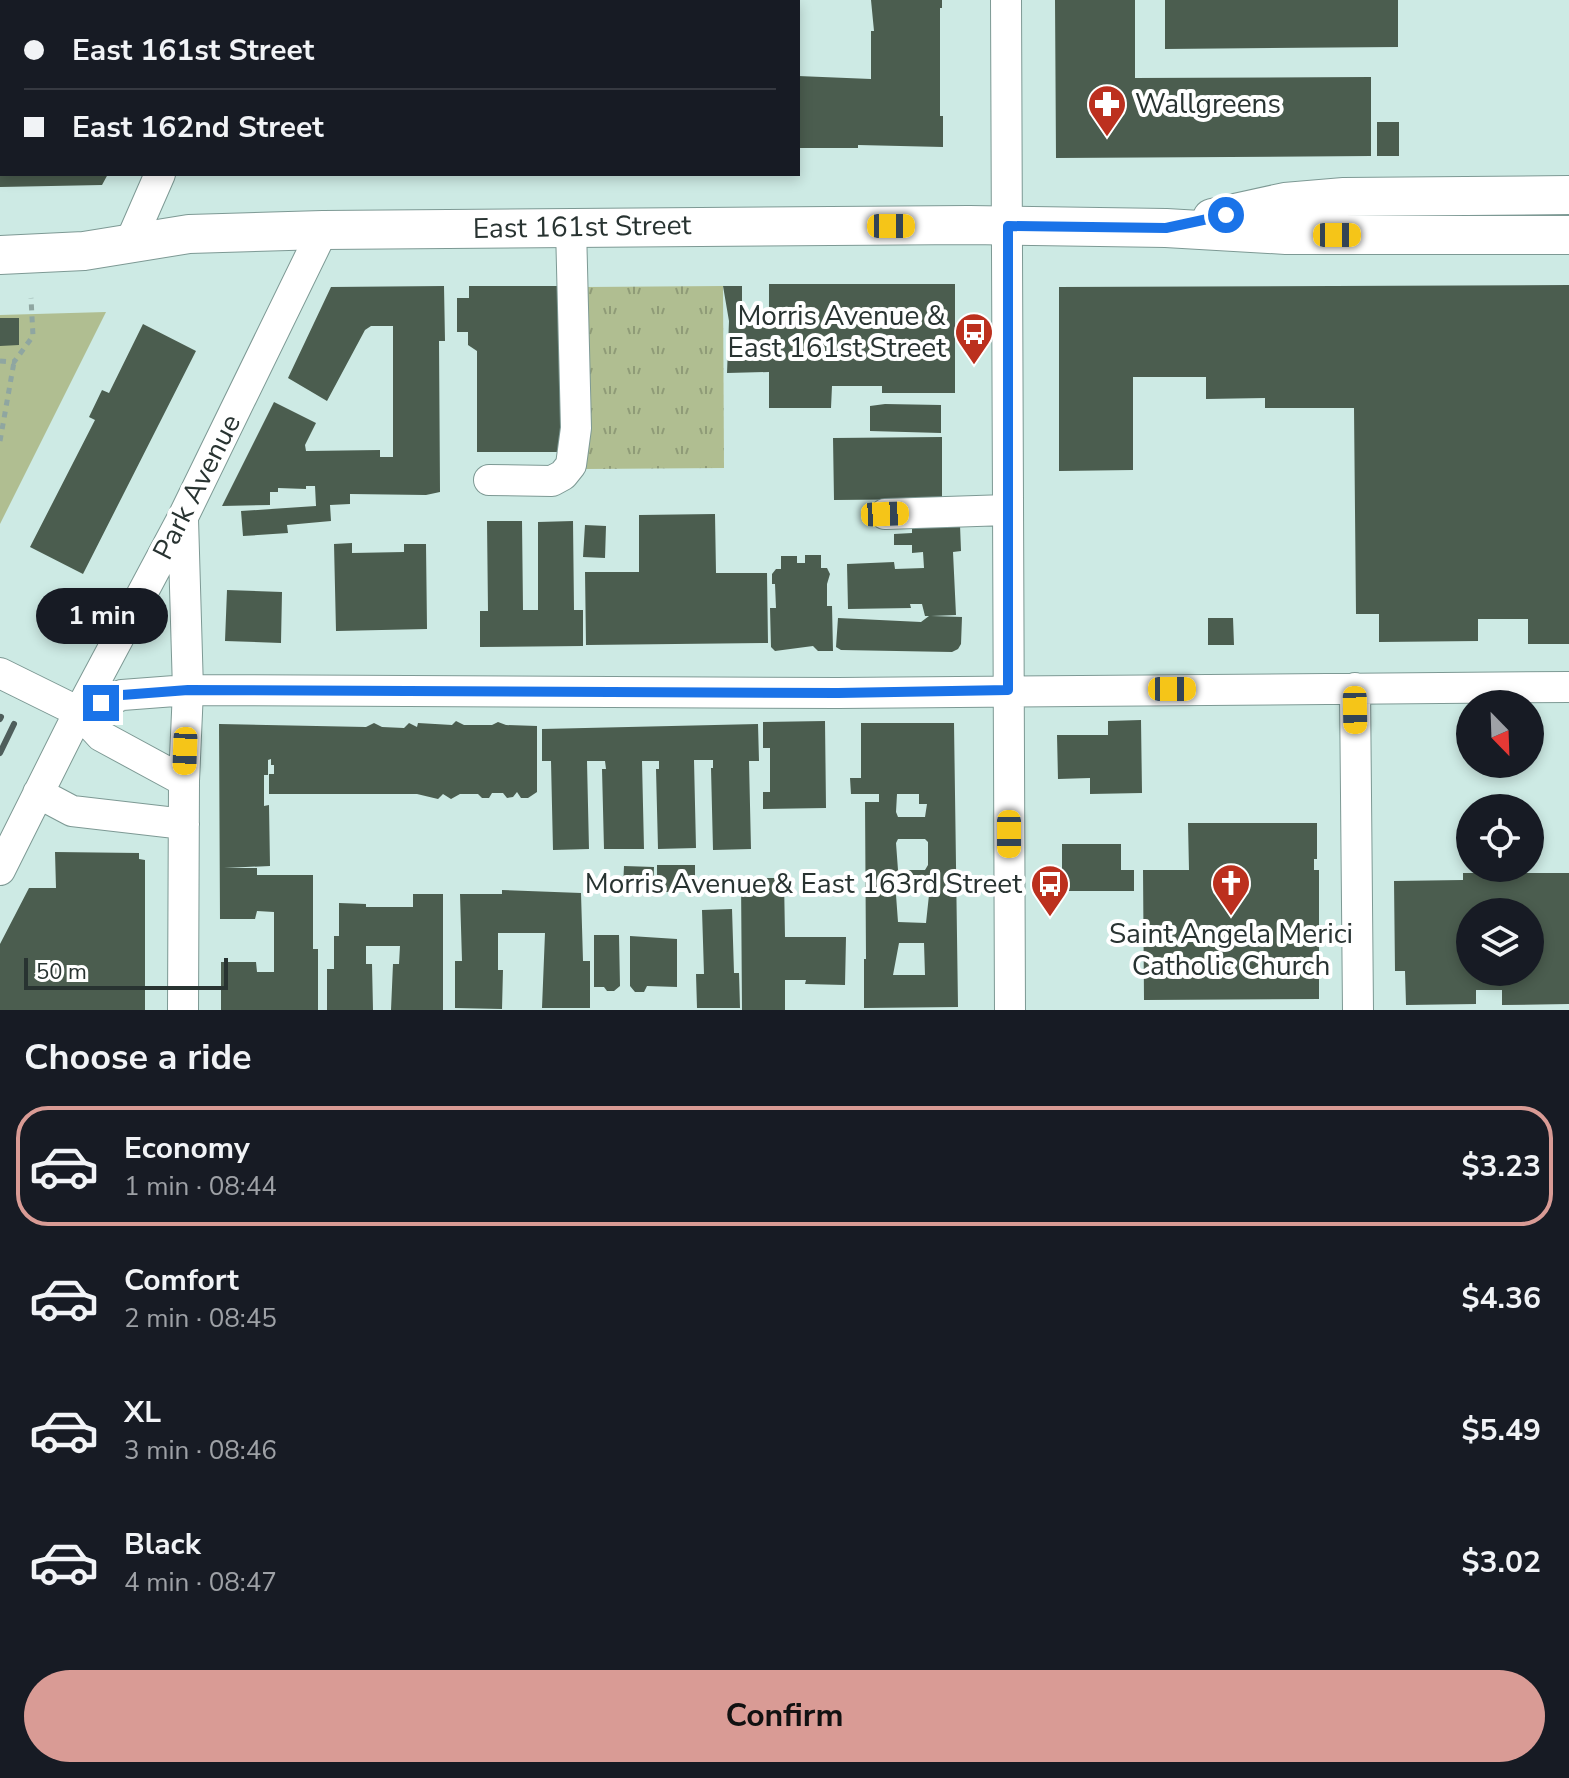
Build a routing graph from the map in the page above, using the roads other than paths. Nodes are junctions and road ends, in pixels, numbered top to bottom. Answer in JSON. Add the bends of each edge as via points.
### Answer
{"nodes":[{"id":1,"x":1006,"y":0,"type":"edge"},
{"id":2,"x":159,"y":176,"type":"edge"},
{"id":3,"x":1569,"y":195,"type":"edge"},
{"id":4,"x":1008,"y":226,"type":"junction"},
{"id":5,"x":571,"y":227,"type":"junction"},
{"id":6,"x":1166,"y":228,"type":"junction"},
{"id":7,"x":323,"y":230,"type":"junction"},
{"id":8,"x":1569,"y":235,"type":"edge"},
{"id":9,"x":129,"y":245,"type":"junction"},
{"id":10,"x":0,"y":255,"type":"edge"},
{"id":11,"x":489,"y":480,"type":"dead end"},
{"id":12,"x":1007,"y":510,"type":"junction"},
{"id":13,"x":885,"y":514,"type":"dead end"},
{"id":14,"x":183,"y":517,"type":"junction"},
{"id":15,"x":0,"y":673,"type":"edge"},
{"id":16,"x":1569,"y":687,"type":"edge"},
{"id":17,"x":1355,"y":688,"type":"junction"},
{"id":18,"x":188,"y":690,"type":"junction"},
{"id":19,"x":1008,"y":690,"type":"junction"},
{"id":20,"x":79,"y":712,"type":"junction"},
{"id":21,"x":184,"y":781,"type":"junction"},
{"id":22,"x":38,"y":793,"type":"junction"},
{"id":23,"x":184,"y":824,"type":"junction"},
{"id":24,"x":0,"y":870,"type":"edge"},
{"id":25,"x":183,"y":1010,"type":"edge"},
{"id":26,"x":1010,"y":1010,"type":"edge"},
{"id":27,"x":1358,"y":1010,"type":"edge"}],
"edges":[{"from":1,"to":4,"type":"street"},
{"from":2,"to":9,"type":"street"},
{"from":3,"to":6,"type":"main road","name":"East 161st Street","via":[[1285,202]]},
{"from":4,"to":5,"type":"main road","name":"East 161st Street"},
{"from":4,"to":6,"type":"main road","name":"East 161st Street"},
{"from":4,"to":12,"type":"street"},
{"from":5,"to":7,"type":"main road","name":"East 161st Street"},
{"from":5,"to":11,"type":"street","via":[[575,454],[563,475],[552,481]]},
{"from":6,"to":8,"type":"main road","name":"East 161st Street","via":[[1286,235]]},
{"from":7,"to":9,"type":"main road","name":"East 161st Street","via":[[189,234]]},
{"from":7,"to":14,"type":"street","name":"Park Avenue"},
{"from":9,"to":10,"type":"main road","name":"East 161st Street"},
{"from":12,"to":13,"type":"street"},
{"from":12,"to":19,"type":"street"},
{"from":14,"to":18,"type":"street"},
{"from":14,"to":20,"type":"street","name":"Park Avenue"},
{"from":15,"to":20,"type":"street"},
{"from":16,"to":17,"type":"street"},
{"from":17,"to":19,"type":"street"},
{"from":17,"to":27,"type":"street"},
{"from":18,"to":19,"type":"street"},
{"from":18,"to":20,"type":"street","via":[[122,695]]},
{"from":18,"to":21,"type":"street"},
{"from":19,"to":26,"type":"street"},
{"from":20,"to":21,"type":"street","via":[[101,736]]},
{"from":20,"to":22,"type":"street","name":"Park Avenue"},
{"from":21,"to":23,"type":"street"},
{"from":22,"to":23,"type":"street","via":[[72,811]]},
{"from":22,"to":24,"type":"street","name":"Park Avenue"},
{"from":23,"to":25,"type":"street"}]}
